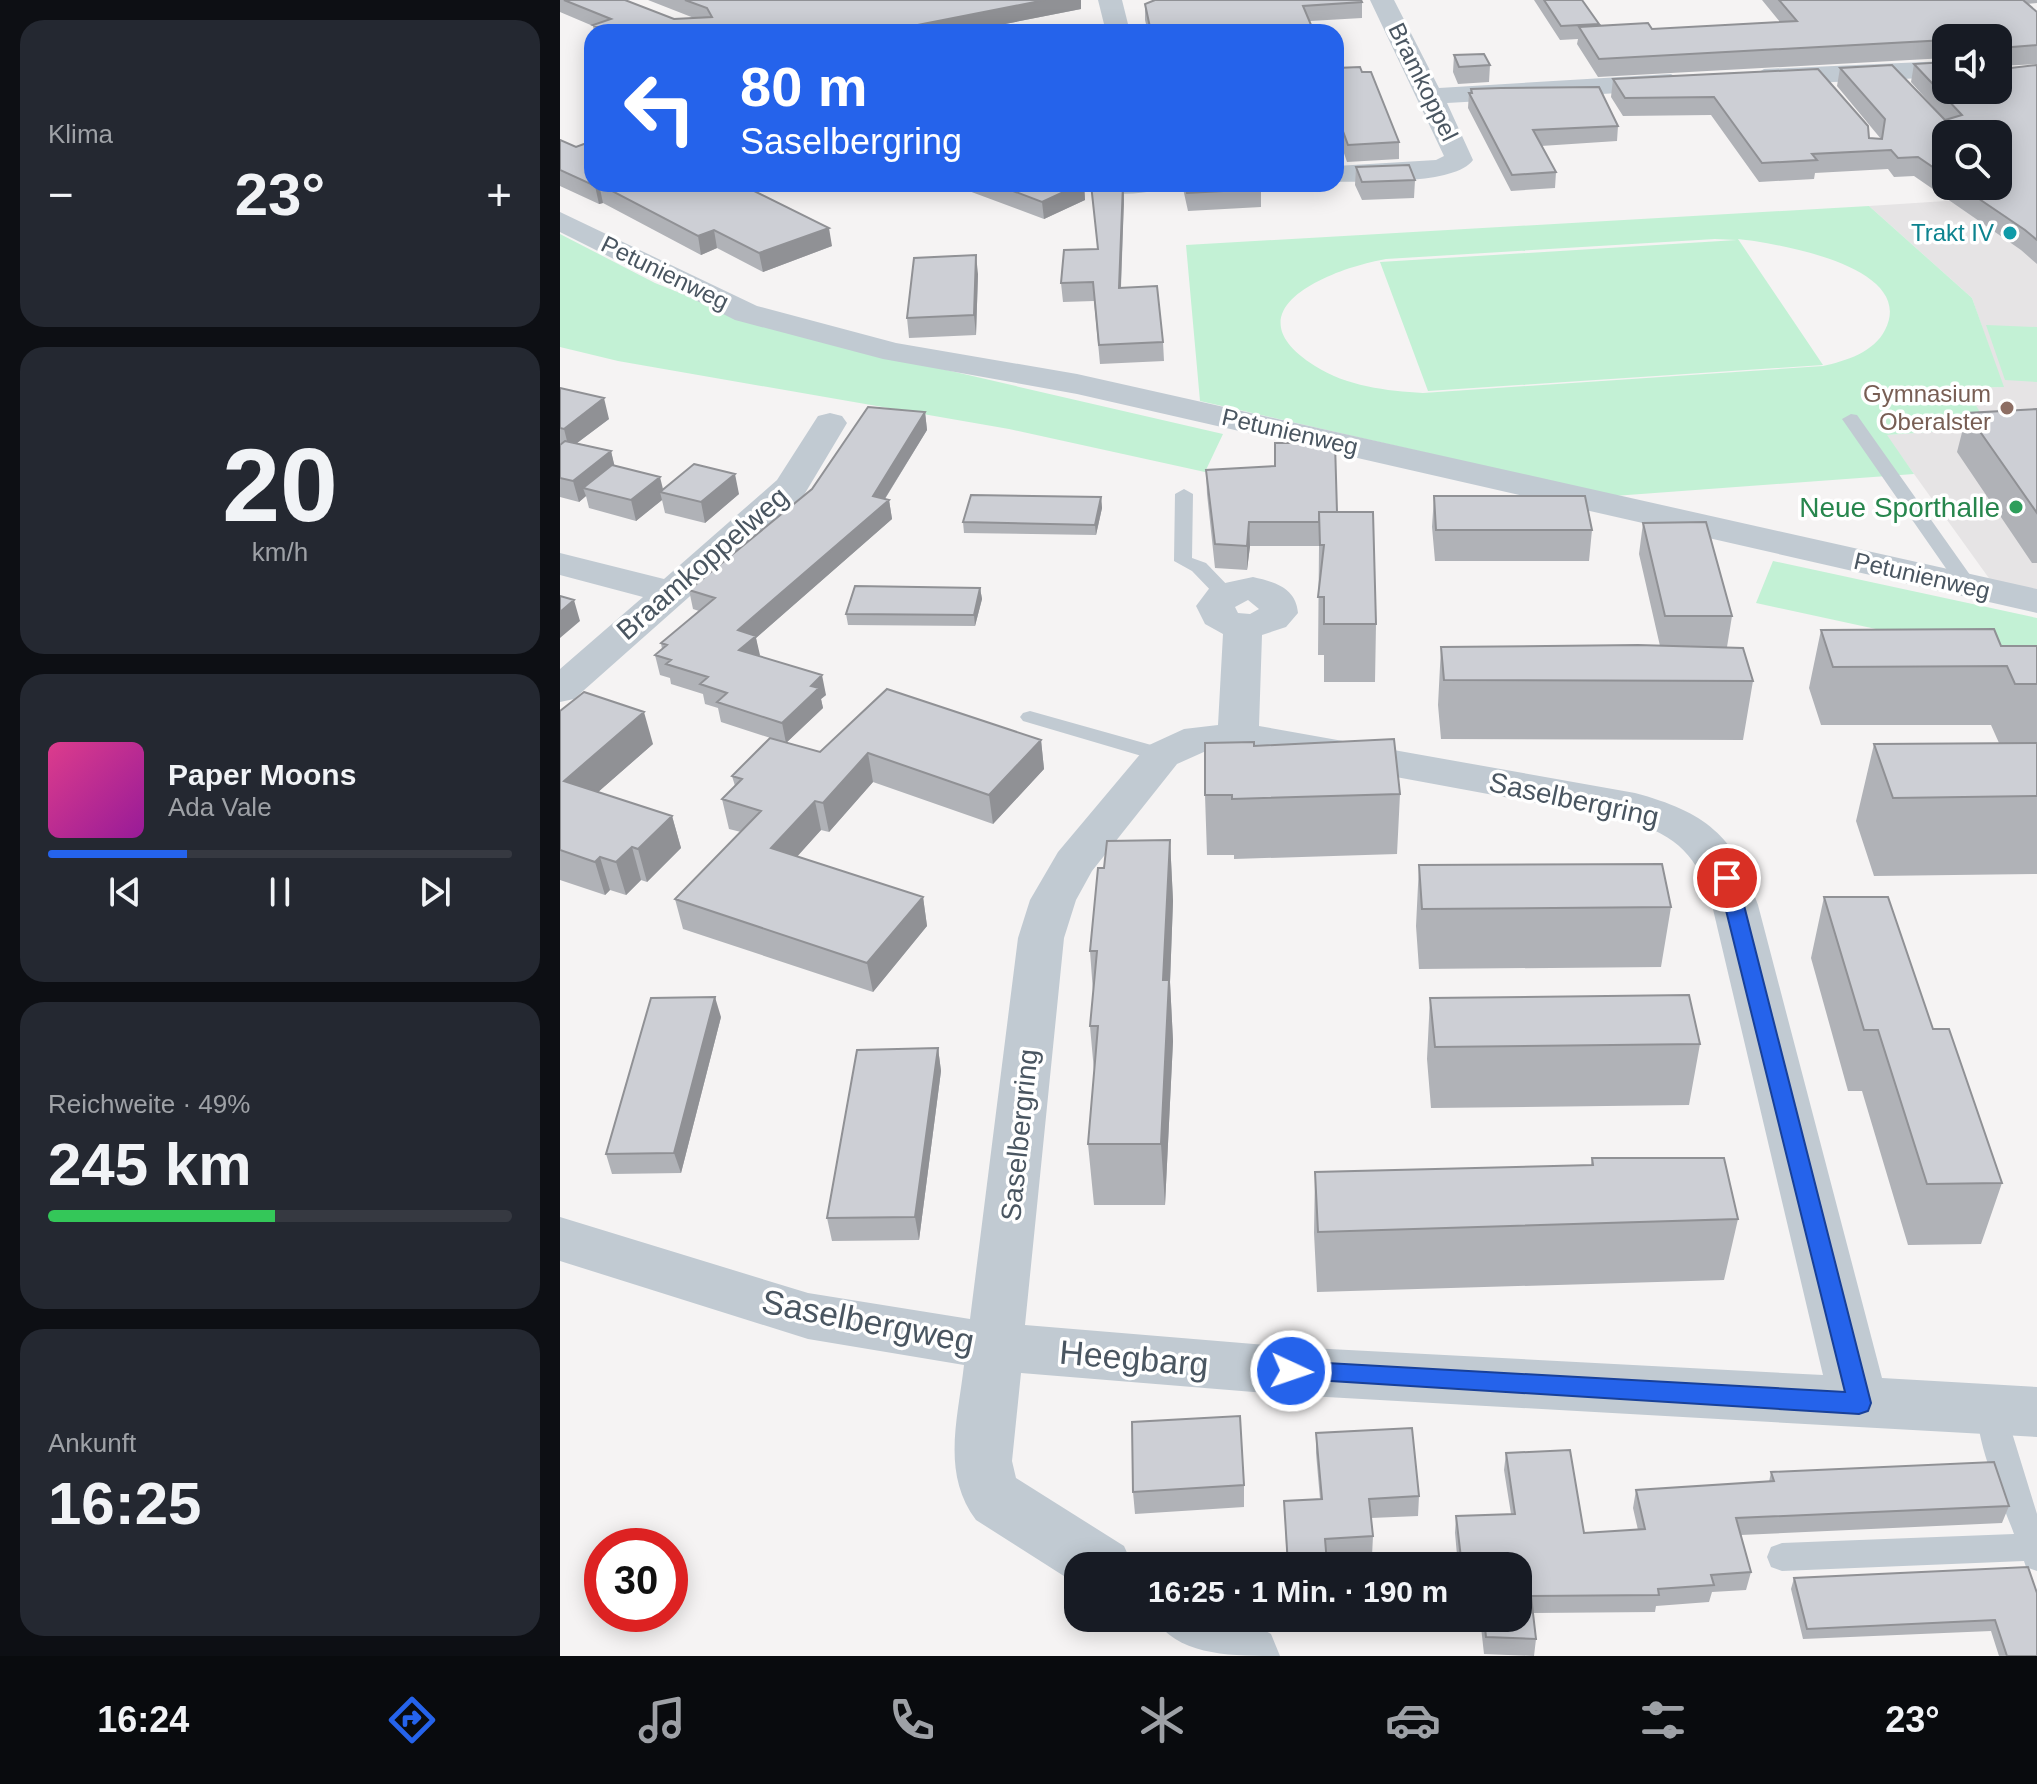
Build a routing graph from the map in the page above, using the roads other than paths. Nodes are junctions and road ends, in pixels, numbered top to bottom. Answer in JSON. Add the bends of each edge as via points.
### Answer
{"nodes":[{"id":1,"x":1110,"y":0,"type":"edge"},
{"id":2,"x":1382,"y":0,"type":"edge"},
{"id":3,"x":1116,"y":24,"type":"edge"},
{"id":4,"x":1932,"y":69,"type":"edge"},
{"id":5,"x":1888,"y":70,"type":"junction"},
{"id":6,"x":1738,"y":79,"type":"edge"},
{"id":7,"x":1696,"y":81,"type":"edge"},
{"id":8,"x":1908,"y":91,"type":"edge"},
{"id":9,"x":1430,"y":96,"type":"junction"},
{"id":10,"x":1344,"y":174,"type":"edge"},
{"id":11,"x":560,"y":221,"type":"edge"},
{"id":12,"x":1851,"y":419,"type":"dead end"},
{"id":13,"x":830,"y":423,"type":"dead end"},
{"id":14,"x":1184,"y":494,"type":"dead end"},
{"id":15,"x":560,"y":564,"type":"edge"},
{"id":16,"x":1968,"y":586,"type":"junction"},
{"id":17,"x":669,"y":592,"type":"junction"},
{"id":18,"x":2037,"y":601,"type":"edge"},
{"id":19,"x":1234,"y":610,"type":"joint"},
{"id":20,"x":560,"y":690,"type":"edge"},
{"id":21,"x":1030,"y":717,"type":"dead end"},
{"id":22,"x":1238,"y":736,"type":"junction"},
{"id":23,"x":1162,"y":755,"type":"junction"},
{"id":24,"x":560,"y":1239,"type":"edge"},
{"id":25,"x":998,"y":1347,"type":"junction"},
{"id":26,"x":1859,"y":1403,"type":"junction"},
{"id":27,"x":2013,"y":1411,"type":"edge"},
{"id":28,"x":1079,"y":1552,"type":"edge"},
{"id":29,"x":2035,"y":1552,"type":"edge"},
{"id":30,"x":1782,"y":1557,"type":"dead end"},
{"id":31,"x":1209,"y":1632,"type":"edge"},
{"id":32,"x":1248,"y":1656,"type":"edge"}],
"edges":[{"from":1,"to":3,"type":"street"},
{"from":2,"to":9,"type":"street","name":"Bramkoppel"},
{"from":4,"to":5,"type":"street"},
{"from":5,"to":6,"type":"street","via":[[1820,80]]},
{"from":5,"to":8,"type":"lane"},
{"from":7,"to":9,"type":"street"},
{"from":9,"to":10,"type":"street","name":"Bramkoppel","via":[[1460,156],[1455,164]]},
{"from":11,"to":16,"type":"street","name":"Petunienweg","via":[[746,313],[880,348],[1077,384]]},
{"from":12,"to":16,"type":"lane"},
{"from":13,"to":17,"type":"street","name":"Braamkoppelweg","via":[[791,487]]},
{"from":14,"to":19,"type":"lane","via":[[1183,561],[1199,567]]},
{"from":15,"to":17,"type":"street"},
{"from":16,"to":18,"type":"street","name":"Petunienweg"},
{"from":17,"to":20,"type":"street","name":"Braamkoppelweg"},
{"from":19,"to":22,"type":"street"},
{"from":21,"to":23,"type":"lane"},
{"from":22,"to":23,"type":"street","name":"Saselbergring","via":[[1199,738]]},
{"from":22,"to":26,"type":"street","name":"Saselbergring","via":[[1635,807],[1680,824],[1709,845],[1735,905]]},
{"from":23,"to":25,"type":"street","name":"Saselbergring","via":[[1074,863],[1046,918]]},
{"from":24,"to":25,"type":"street","name":"Saselbergweg","via":[[808,1316]]},
{"from":25,"to":26,"type":"street","name":"Heegbarg","via":[[1291,1371]]},
{"from":25,"to":28,"type":"street","name":"Saselbergweg","via":[[982,1461],[988,1489],[997,1501]]},
{"from":26,"to":27,"type":"street","name":"Heegbarg"},
{"from":27,"to":29,"type":"lane","via":[[2000,1452]]},
{"from":29,"to":30,"type":"lane"},
{"from":31,"to":32,"type":"street"}]}
